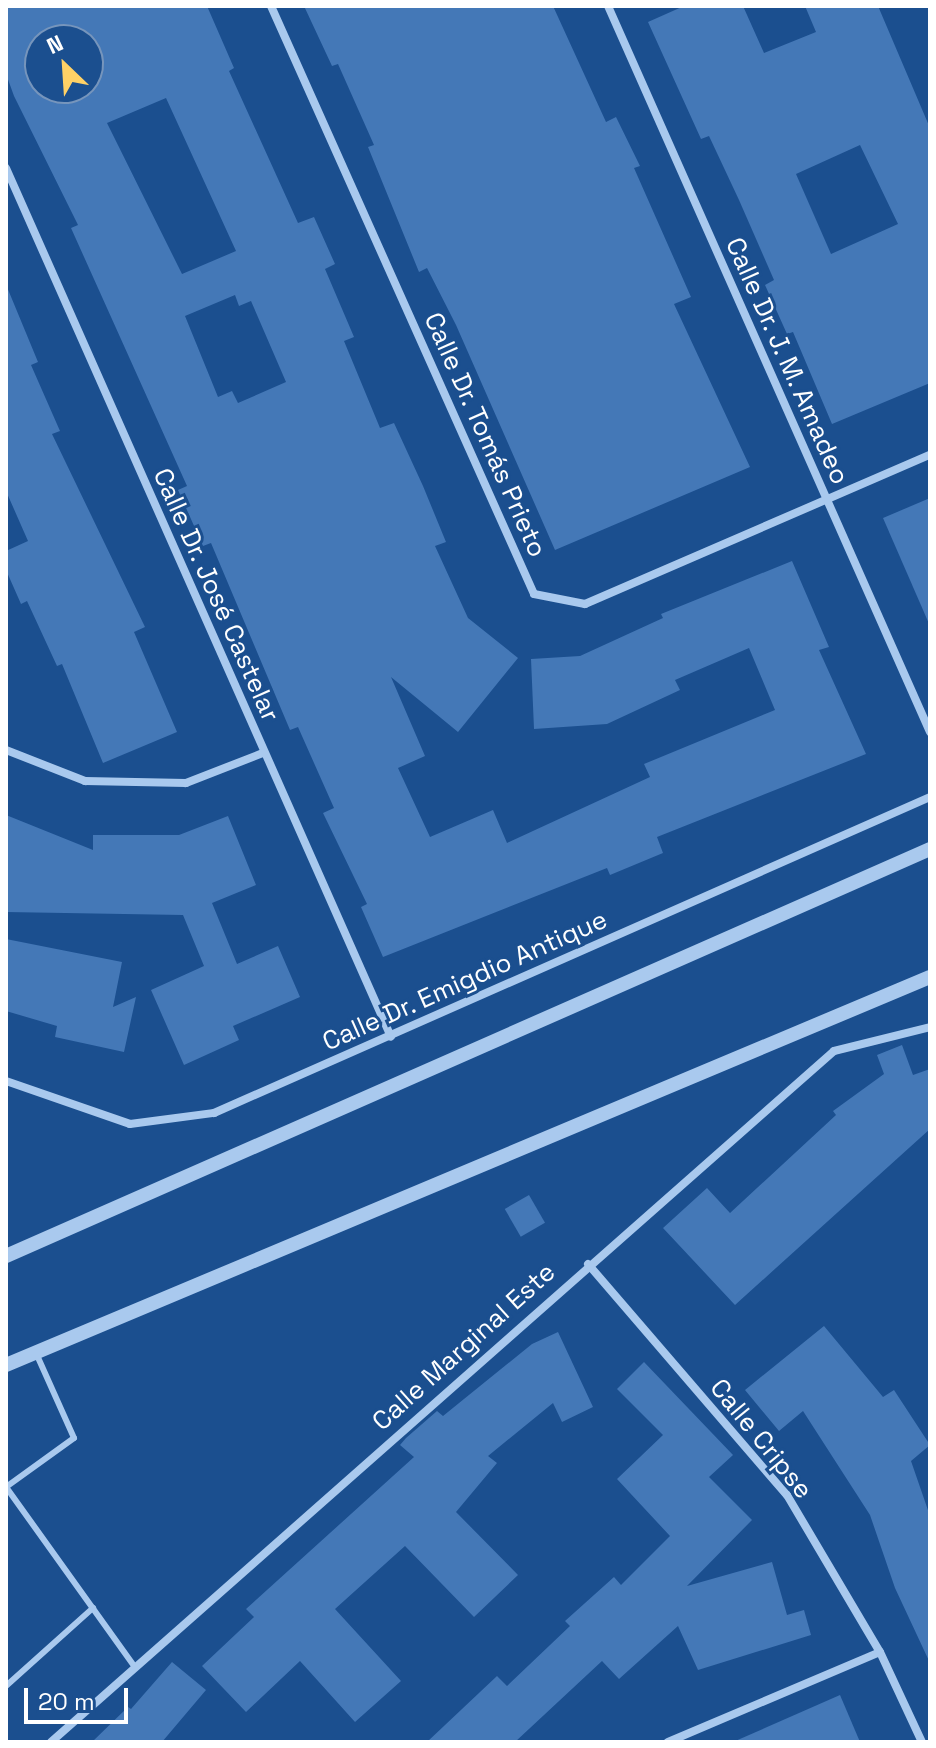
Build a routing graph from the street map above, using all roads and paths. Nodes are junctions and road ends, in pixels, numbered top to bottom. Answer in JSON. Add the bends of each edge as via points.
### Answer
{"nodes":[{"id":1,"x":271,"y":6,"type":"edge"},
{"id":2,"x":608,"y":6,"type":"edge"},
{"id":3,"x":6,"y":168,"type":"edge"},
{"id":4,"x":930,"y":455,"type":"edge"},
{"id":5,"x":826,"y":501,"type":"junction"},
{"id":6,"x":930,"y":732,"type":"edge"},
{"id":7,"x":6,"y":750,"type":"edge"},
{"id":8,"x":263,"y":753,"type":"junction"},
{"id":9,"x":930,"y":797,"type":"edge"},
{"id":10,"x":930,"y":849,"type":"edge"},
{"id":11,"x":930,"y":977,"type":"edge"},
{"id":12,"x":930,"y":1027,"type":"edge"},
{"id":13,"x":391,"y":1037,"type":"junction"},
{"id":14,"x":6,"y":1081,"type":"edge"},
{"id":15,"x":6,"y":1256,"type":"edge"},
{"id":16,"x":588,"y":1264,"type":"junction"},
{"id":17,"x":36,"y":1353,"type":"junction"},
{"id":18,"x":6,"y":1365,"type":"edge"},
{"id":19,"x":93,"y":1608,"type":"junction"},
{"id":20,"x":880,"y":1652,"type":"junction"},
{"id":21,"x":135,"y":1667,"type":"junction"},
{"id":22,"x":6,"y":1686,"type":"edge"},
{"id":23,"x":51,"y":1742,"type":"edge"},
{"id":24,"x":668,"y":1742,"type":"edge"},
{"id":25,"x":922,"y":1742,"type":"edge"}],
"edges":[{"from":1,"to":5,"type":"street","name":"Calle Dr. Tomás Prieto","via":[[534,594],[585,604]]},
{"from":2,"to":5,"type":"street","name":"Calle Dr. J. M. Amadeo"},
{"from":3,"to":8,"type":"street","name":"Calle Dr. José Castelar"},
{"from":4,"to":5,"type":"street"},
{"from":5,"to":6,"type":"street","name":"Calle Dr. J. M. Amadeo"},
{"from":7,"to":8,"type":"street","via":[[85,781],[186,783]]},
{"from":8,"to":13,"type":"street","name":"Calle Dr. José Castelar"},
{"from":9,"to":13,"type":"street","name":"Calle Dr. Emigdio Antique"},
{"from":10,"to":15,"type":"street"},
{"from":11,"to":17,"type":"street"},
{"from":12,"to":16,"type":"street","name":"Calle Marginal Este","via":[[834,1051]]},
{"from":13,"to":14,"type":"street","name":"Calle Dr. Emigdio Antique","via":[[214,1113],[130,1124]]},
{"from":16,"to":20,"type":"street","name":"Calle Cripse","via":[[787,1495]]},
{"from":16,"to":21,"type":"street","name":"Calle Marginal Este"},
{"from":17,"to":18,"type":"street"},
{"from":17,"to":19,"type":"lane","via":[[74,1438],[6,1487]]},
{"from":19,"to":21,"type":"lane"},
{"from":19,"to":22,"type":"lane"},
{"from":20,"to":24,"type":"street"},
{"from":20,"to":25,"type":"street","name":"Calle Cripse"},
{"from":21,"to":23,"type":"street","name":"Calle Marginal Este"}]}
